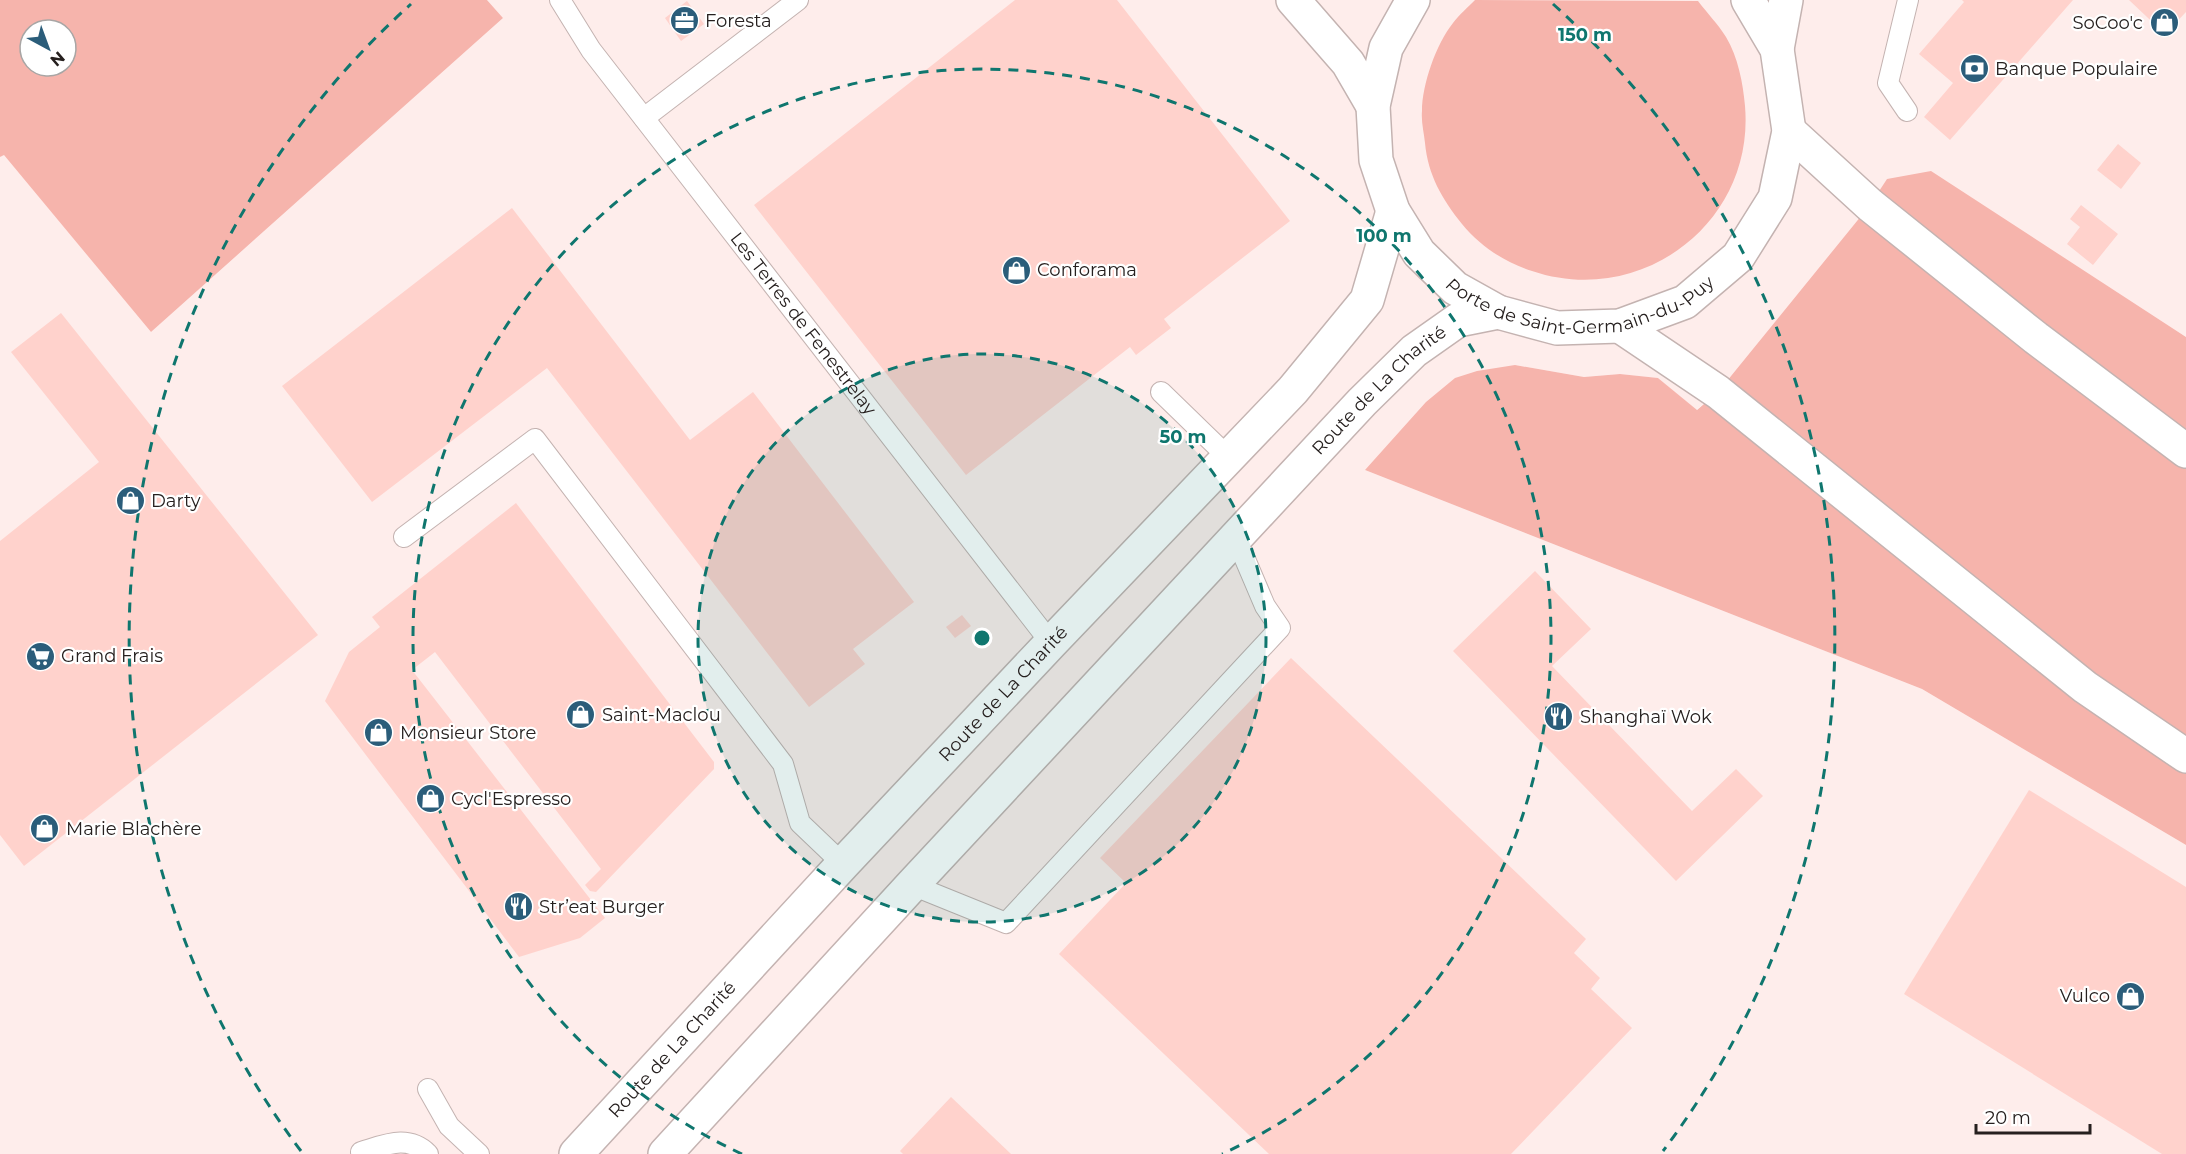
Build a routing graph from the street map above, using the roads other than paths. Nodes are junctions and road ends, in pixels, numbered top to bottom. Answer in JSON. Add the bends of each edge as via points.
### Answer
{"nodes":[{"id":1,"x":560,"y":0,"type":"edge"},
{"id":2,"x":798,"y":0,"type":"edge"},
{"id":3,"x":1293,"y":0,"type":"edge"},
{"id":4,"x":1413,"y":0,"type":"edge"},
{"id":5,"x":1748,"y":0,"type":"edge"},
{"id":6,"x":1786,"y":0,"type":"edge"},
{"id":7,"x":1908,"y":0,"type":"edge"},
{"id":8,"x":1777,"y":50,"type":"junction"},
{"id":9,"x":1373,"y":106,"type":"junction"},
{"id":10,"x":1907,"y":111,"type":"dead end"},
{"id":11,"x":644,"y":118,"type":"junction"},
{"id":12,"x":1790,"y":131,"type":"junction"},
{"id":13,"x":1393,"y":211,"type":"junction"},
{"id":14,"x":1498,"y":312,"type":"junction"},
{"id":15,"x":1620,"y":326,"type":"junction"},
{"id":16,"x":1161,"y":392,"type":"dead end"},
{"id":17,"x":2186,"y":451,"type":"edge"},
{"id":18,"x":1228,"y":458,"type":"junction"},
{"id":19,"x":404,"y":537,"type":"dead end"},
{"id":20,"x":1236,"y":538,"type":"junction"},
{"id":21,"x":1051,"y":643,"type":"junction"},
{"id":22,"x":2186,"y":756,"type":"edge"},
{"id":23,"x":843,"y":864,"type":"junction"},
{"id":24,"x":912,"y":885,"type":"junction"},
{"id":25,"x":428,"y":1089,"type":"dead end"},
{"id":26,"x":361,"y":1152,"type":"dead end"},
{"id":27,"x":428,"y":1154,"type":"edge"},
{"id":28,"x":479,"y":1154,"type":"edge"},
{"id":29,"x":576,"y":1154,"type":"edge"},
{"id":30,"x":665,"y":1154,"type":"edge"}],
"edges":[{"from":1,"to":11,"type":"lane","name":"Les Terres de Fenestrelay","via":[[591,50]]},
{"from":2,"to":11,"type":"lane"},
{"from":3,"to":9,"type":"main road","via":[[1348,63]]},
{"from":4,"to":9,"type":"main road","name":"Porte de Saint-Germain-du-Puy","via":[[1386,48]]},
{"from":5,"to":8,"type":"main road","name":"Porte de Saint-Germain-du-Puy"},
{"from":6,"to":8,"type":"main road"},
{"from":7,"to":10,"type":"lane","via":[[1888,83]]},
{"from":8,"to":12,"type":"main road","name":"Porte de Saint-Germain-du-Puy"},
{"from":9,"to":13,"type":"main road","name":"Porte de Saint-Germain-du-Puy","via":[[1376,160]]},
{"from":11,"to":21,"type":"lane","name":"Les Terres de Fenestrelay"},
{"from":12,"to":15,"type":"main road","name":"Porte de Saint-Germain-du-Puy","via":[[1775,198],[1738,257],[1685,302]]},
{"from":12,"to":17,"type":"main road","via":[[1870,205]]},
{"from":13,"to":14,"type":"main road","name":"Porte de Saint-Germain-du-Puy","via":[[1419,253],[1455,288]]},
{"from":13,"to":18,"type":"main road","name":"Route de La Charité","via":[[1367,300],[1293,390]]},
{"from":14,"to":15,"type":"main road","name":"Porte de Saint-Germain-du-Puy","via":[[1557,328]]},
{"from":14,"to":20,"type":"main road","name":"Route de La Charité","via":[[1458,320],[1414,351]]},
{"from":15,"to":22,"type":"main road","via":[[1718,392],[2085,687]]},
{"from":16,"to":18,"type":"lane"},
{"from":18,"to":21,"type":"main road","name":"Route de La Charité"},
{"from":19,"to":23,"type":"lane","via":[[535,439],[783,764],[800,823]]},
{"from":20,"to":24,"type":"main road","name":"Route de La Charité"},
{"from":20,"to":24,"type":"lane","via":[[1265,606],[1280,628],[1006,923]]},
{"from":21,"to":23,"type":"main road","name":"Route de La Charité"},
{"from":23,"to":29,"type":"main road","name":"Route de La Charité"},
{"from":24,"to":30,"type":"main road","name":"Route de La Charité"},
{"from":25,"to":28,"type":"lane","via":[[449,1126]]},
{"from":26,"to":27,"type":"lane","via":[[408,1141]]}]}
